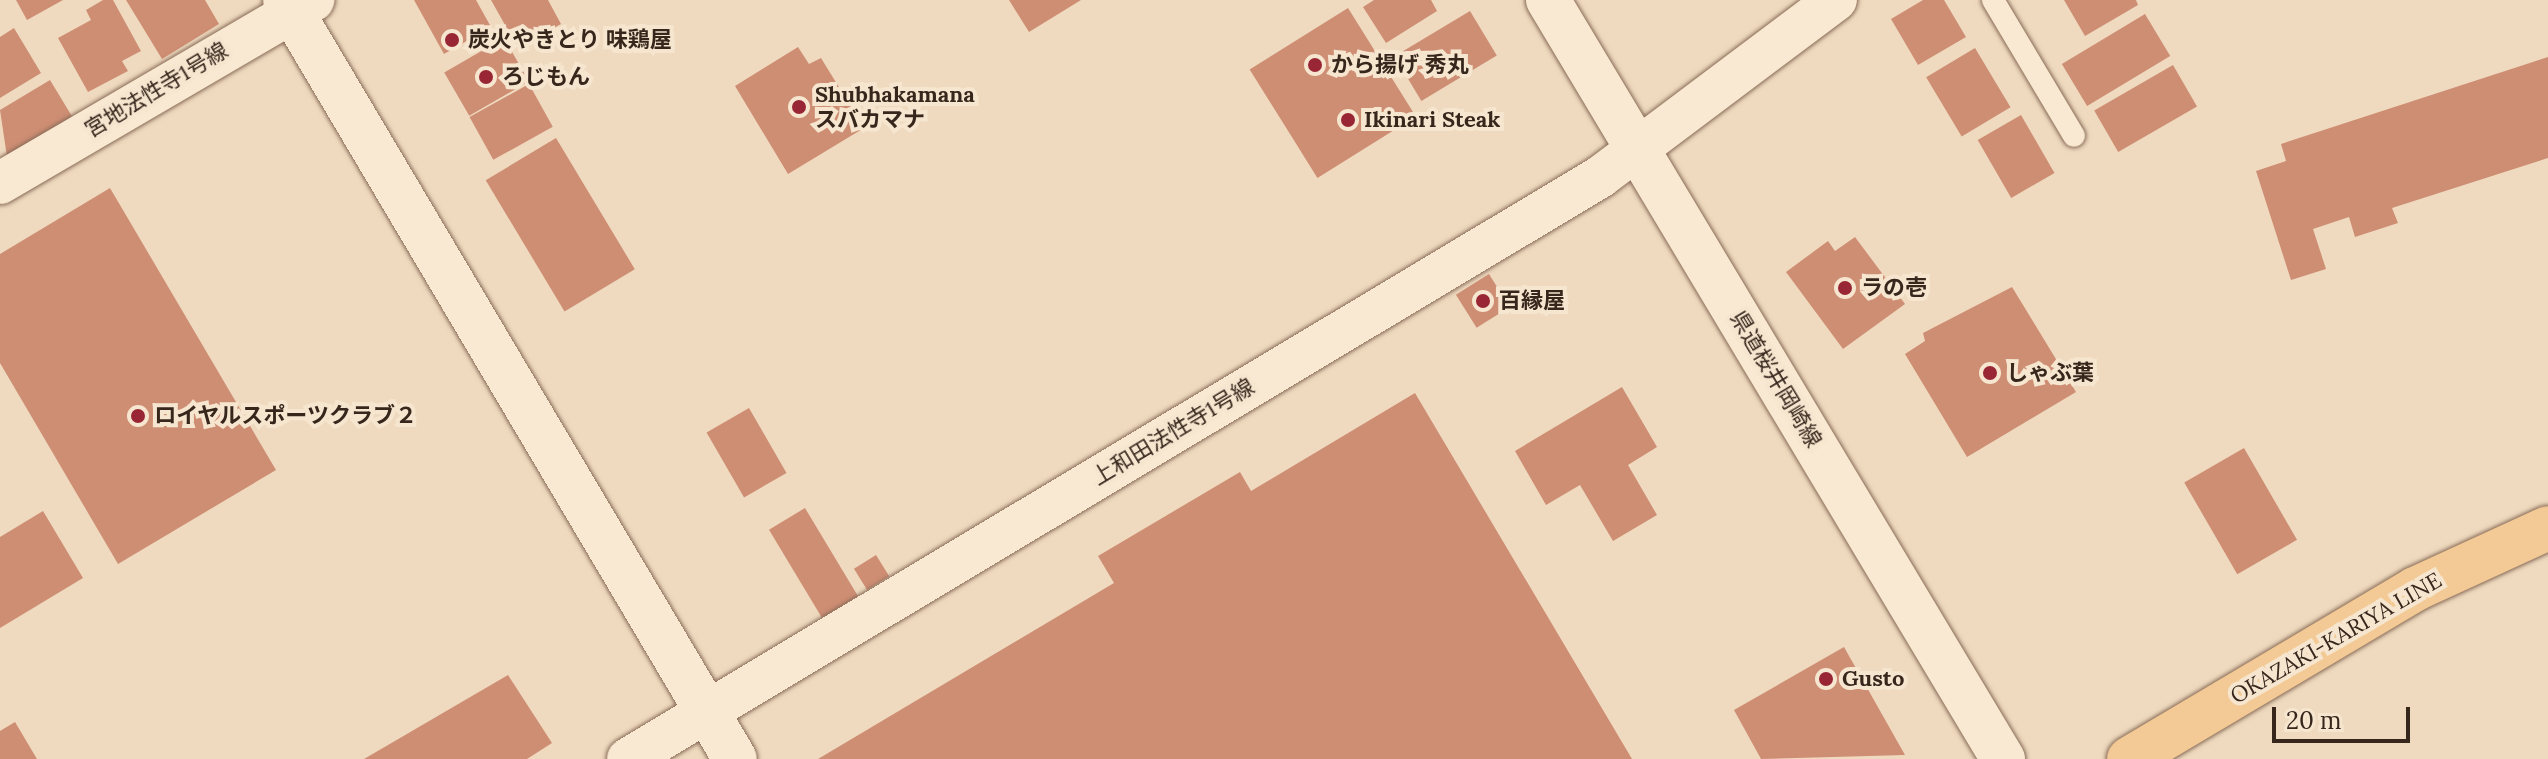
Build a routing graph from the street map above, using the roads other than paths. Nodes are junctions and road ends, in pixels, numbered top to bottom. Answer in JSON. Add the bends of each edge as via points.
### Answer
{"nodes":[{"id":1,"x":1548,"y":0,"type":"edge"},
{"id":2,"x":1836,"y":0,"type":"edge"},
{"id":3,"x":1993,"y":0,"type":"edge"},
{"id":4,"x":297,"y":4,"type":"edge"},
{"id":5,"x":2074,"y":136,"type":"dead end"},
{"id":6,"x":1640,"y":151,"type":"junction"},
{"id":7,"x":0,"y":183,"type":"edge"},
{"id":8,"x":2548,"y":528,"type":"edge"},
{"id":9,"x":706,"y":711,"type":"junction"},
{"id":10,"x":628,"y":759,"type":"edge"},
{"id":11,"x":735,"y":759,"type":"edge"},
{"id":12,"x":2003,"y":759,"type":"edge"},
{"id":13,"x":2129,"y":759,"type":"edge"}],
"edges":[{"from":1,"to":6,"type":"main road","name":"県道桜井岡崎線"},
{"from":2,"to":6,"type":"street","name":"上和田法性寺1号線"},
{"from":3,"to":5,"type":"lane"},
{"from":4,"to":7,"type":"street","name":"宮地法性寺1号線"},
{"from":4,"to":9,"type":"main road"},
{"from":6,"to":9,"type":"street","name":"上和田法性寺1号線"},
{"from":6,"to":12,"type":"main road","name":"県道桜井岡崎線"},
{"from":8,"to":13,"type":"main road","name":"OKAZAKI-KARIYA LINE","via":[[2415,589]]},
{"from":9,"to":10,"type":"street","name":"上和田法性寺1号線"},
{"from":9,"to":11,"type":"main road"}]}
